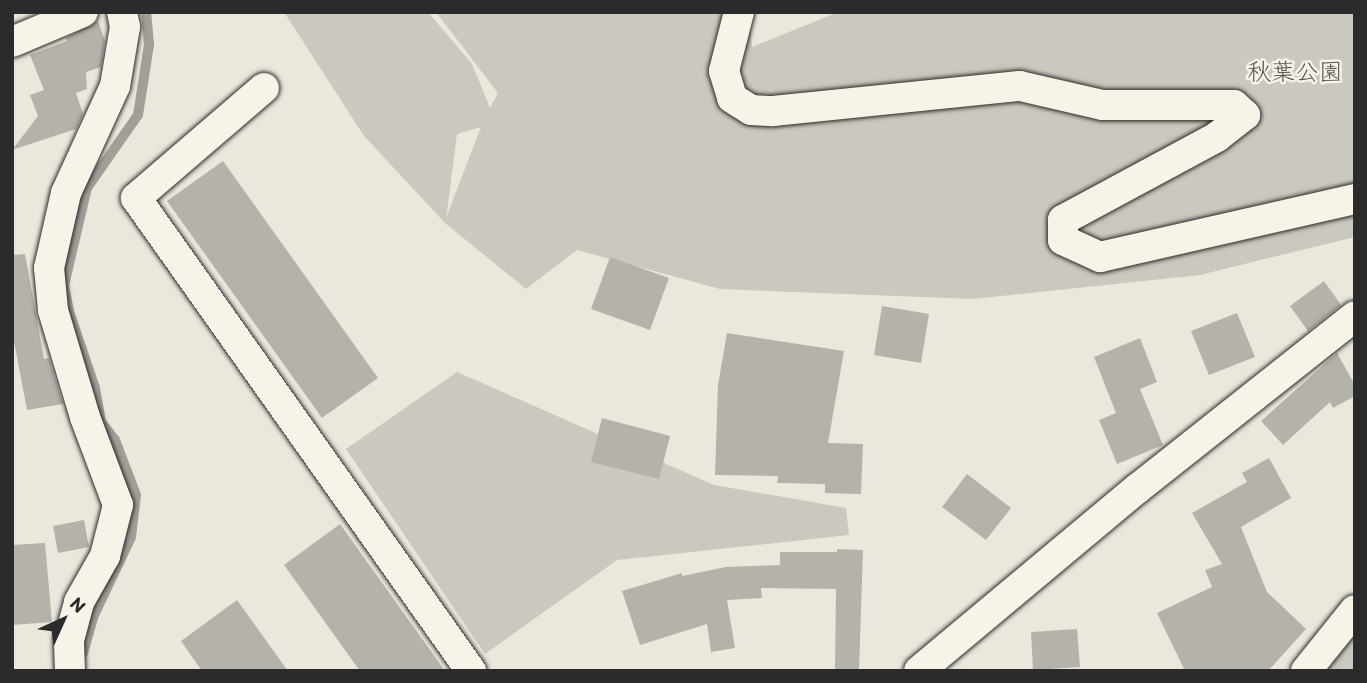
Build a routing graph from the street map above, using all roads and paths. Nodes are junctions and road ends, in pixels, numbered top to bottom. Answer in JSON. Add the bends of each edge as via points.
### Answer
{"nodes":[{"id":1,"x":83,"y":12,"type":"edge"},
{"id":2,"x":122,"y":12,"type":"edge"},
{"id":3,"x":739,"y":12,"type":"edge"},
{"id":4,"x":47,"y":19,"type":"edge"},
{"id":5,"x":12,"y":42,"type":"edge"},
{"id":6,"x":264,"y":88,"type":"dead end"},
{"id":7,"x":1355,"y":199,"type":"edge"},
{"id":8,"x":1355,"y":317,"type":"edge"},
{"id":9,"x":1355,"y":610,"type":"edge"},
{"id":10,"x":70,"y":671,"type":"edge"},
{"id":11,"x":471,"y":671,"type":"edge"},
{"id":12,"x":919,"y":671,"type":"edge"},
{"id":13,"x":1306,"y":671,"type":"edge"}],
"edges":[{"from":1,"to":4,"type":"street"},
{"from":2,"to":10,"type":"street","via":[[125,27],[115,86],[66,193],[48,268],[53,310],[118,505],[106,556],[79,602],[69,640]]},
{"from":3,"to":7,"type":"street","via":[[724,71],[732,98],[751,110],[1020,86],[1102,105],[1234,105],[1245,115],[1217,137],[1063,220],[1063,240],[1100,257]]},
{"from":4,"to":5,"type":"street"},
{"from":6,"to":11,"type":"street","via":[[136,198]]},
{"from":8,"to":12,"type":"street","via":[[1137,489]]},
{"from":9,"to":13,"type":"street"}]}
